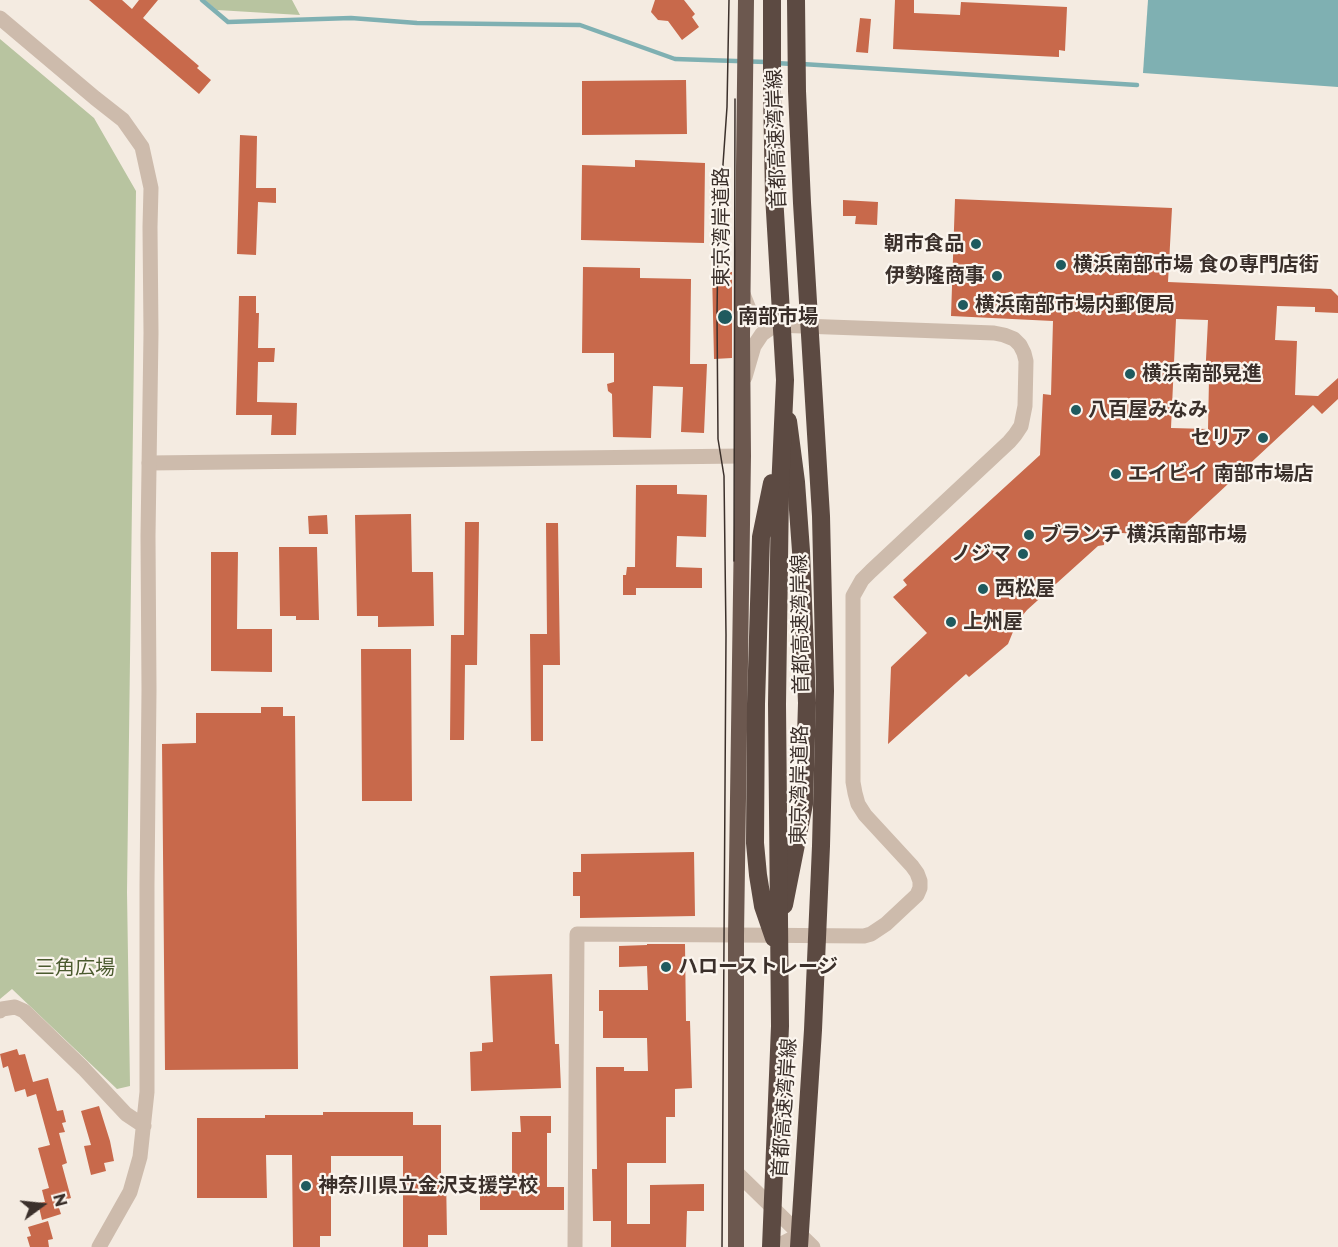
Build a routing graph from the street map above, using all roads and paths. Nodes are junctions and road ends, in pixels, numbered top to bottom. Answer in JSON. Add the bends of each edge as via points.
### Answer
{"nodes":[{"id":1,"x":746,"y":0,"type":"edge"},
{"id":2,"x":772,"y":0,"type":"edge"},
{"id":3,"x":798,"y":0,"type":"edge"},
{"id":4,"x":0,"y":18,"type":"edge"},
{"id":5,"x":743,"y":294,"type":"junction"},
{"id":6,"x":776,"y":325,"type":"junction"},
{"id":7,"x":812,"y":327,"type":"junction"},
{"id":8,"x":742,"y":385,"type":"junction"},
{"id":9,"x":786,"y":430,"type":"junction"},
{"id":10,"x":743,"y":456,"type":"junction"},
{"id":11,"x":149,"y":463,"type":"junction"},
{"id":12,"x":780,"y":495,"type":"junction"},
{"id":13,"x":784,"y":905,"type":"junction"},
{"id":14,"x":736,"y":935,"type":"junction"},
{"id":15,"x":818,"y":936,"type":"junction"},
{"id":16,"x":775,"y":943,"type":"junction"},
{"id":17,"x":780,"y":979,"type":"junction"},
{"id":18,"x":780,"y":1010,"type":"junction"},
{"id":19,"x":0,"y":1011,"type":"edge"},
{"id":20,"x":144,"y":1126,"type":"junction"},
{"id":21,"x":736,"y":1172,"type":"junction"},
{"id":22,"x":800,"y":1243,"type":"edge"},
{"id":23,"x":99,"y":1247,"type":"edge"},
{"id":24,"x":575,"y":1247,"type":"edge"},
{"id":25,"x":736,"y":1247,"type":"edge"},
{"id":26,"x":771,"y":1247,"type":"edge"},
{"id":27,"x":776,"y":1247,"type":"edge"},
{"id":28,"x":813,"y":1247,"type":"edge"}],
"edges":[{"from":1,"to":5,"type":"highway","name":"東京湾岸道路"},
{"from":2,"to":9,"type":"highway","name":"首都高速湾岸線","bridge":true,"via":[[774,195]]},
{"from":3,"to":7,"type":"highway","name":"東京湾岸道路"},
{"from":3,"to":22,"type":"highway","name":"首都高速湾岸線","bridge":true,"via":[[797,92],[821,516],[825,692],[814,1007]]},
{"from":4,"to":11,"type":"street","via":[[123,120],[142,147],[151,188]]},
{"from":5,"to":6,"type":"street","via":[[754,315]]},
{"from":5,"to":8,"type":"highway","name":"東京湾岸道路"},
{"from":6,"to":7,"type":"street"},
{"from":6,"to":8,"type":"street","via":[[762,334],[754,346]]},
{"from":7,"to":15,"type":"highway","name":"東京湾岸道路","via":[[824,690]]},
{"from":7,"to":15,"type":"street","via":[[994,333],[1014,339],[1026,361],[1025,406],[1015,435],[871,571],[853,596],[855,793],[865,815],[912,866],[920,888],[912,900],[872,934]]},
{"from":8,"to":10,"type":"highway","name":"東京湾岸道路"},
{"from":9,"to":12,"type":"highway","name":"首都高速湾岸線","bridge":true},
{"from":9,"to":13,"type":"highway","via":[[796,482],[807,703],[804,804]]},
{"from":9,"to":16,"type":"highway","bridge":true,"via":[[761,537],[756,704],[755,843],[764,906]]},
{"from":10,"to":11,"type":"street"},
{"from":10,"to":14,"type":"highway","name":"東京湾岸道路"},
{"from":11,"to":20,"type":"street"},
{"from":12,"to":13,"type":"highway","bridge":true,"via":[[787,555],[789,810]]},
{"from":12,"to":16,"type":"highway","bridge":true,"via":[[767,583],[767,842]]},
{"from":12,"to":17,"type":"highway","name":"首都高速湾岸線","bridge":true},
{"from":13,"to":18,"type":"highway","bridge":true},
{"from":14,"to":15,"type":"street"},
{"from":14,"to":21,"type":"highway","name":"東京湾岸道路"},
{"from":14,"to":24,"type":"street","via":[[577,934]]},
{"from":15,"to":22,"type":"highway","name":"東京湾岸道路"},
{"from":16,"to":17,"type":"highway","bridge":true},
{"from":17,"to":18,"type":"highway","name":"首都高速湾岸線","bridge":true},
{"from":18,"to":26,"type":"highway","name":"首都高速湾岸線","bridge":true},
{"from":19,"to":20,"type":"street","via":[[15,1007],[24,1011],[126,1114]]},
{"from":20,"to":23,"type":"street","via":[[130,1192]]},
{"from":21,"to":22,"type":"street"},
{"from":21,"to":25,"type":"highway","name":"東京湾岸道路"},
{"from":22,"to":27,"type":"street"},
{"from":22,"to":28,"type":"street"}]}
